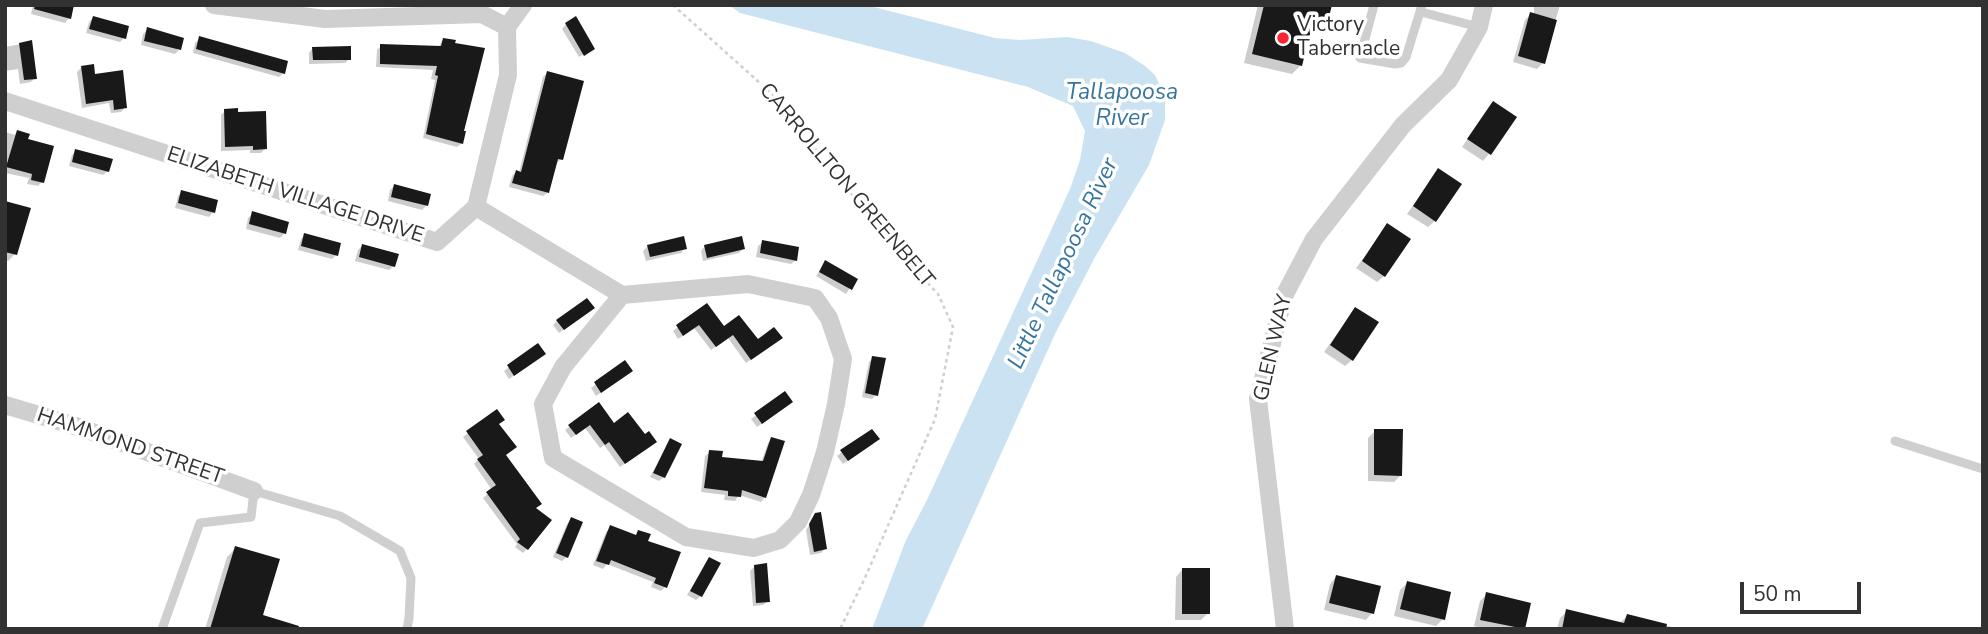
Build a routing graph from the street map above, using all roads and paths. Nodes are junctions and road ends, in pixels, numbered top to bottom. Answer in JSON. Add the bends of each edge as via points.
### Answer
{"nodes":[{"id":1,"x":214,"y":5,"type":"edge"},
{"id":2,"x":523,"y":5,"type":"edge"},
{"id":3,"x":673,"y":5,"type":"edge"},
{"id":4,"x":1374,"y":5,"type":"edge"},
{"id":5,"x":1484,"y":5,"type":"edge"},
{"id":6,"x":1421,"y":8,"type":"edge"},
{"id":7,"x":507,"y":27,"type":"junction"},
{"id":8,"x":1479,"y":27,"type":"junction"},
{"id":9,"x":5,"y":102,"type":"edge"},
{"id":10,"x":476,"y":207,"type":"junction"},
{"id":11,"x":622,"y":295,"type":"junction"},
{"id":12,"x":5,"y":405,"type":"edge"},
{"id":13,"x":1895,"y":441,"type":"dead end"},
{"id":14,"x":1983,"y":469,"type":"edge"},
{"id":15,"x":254,"y":491,"type":"junction"},
{"id":16,"x":162,"y":629,"type":"edge"},
{"id":17,"x":407,"y":629,"type":"edge"},
{"id":18,"x":840,"y":629,"type":"edge"},
{"id":19,"x":1285,"y":629,"type":"edge"}],
"edges":[{"from":1,"to":7,"type":"street","via":[[325,19],[482,14]]},
{"from":2,"to":7,"type":"street"},
{"from":3,"to":18,"type":"path","name":"CARROLLTON GREENBELT","via":[[770,92],[892,245],[938,294],[953,327],[934,419]]},
{"from":4,"to":6,"type":"lane","via":[[1360,58],[1395,64],[1406,57]]},
{"from":5,"to":8,"type":"street","name":"GLEN WAY"},
{"from":6,"to":8,"type":"lane"},
{"from":7,"to":10,"type":"street","via":[[508,75]]},
{"from":8,"to":19,"type":"street","name":"GLEN WAY","via":[[1449,80],[1403,125],[1314,239],[1284,296],[1258,399]]},
{"from":9,"to":10,"type":"street","name":"ELIZABETH VILLAGE DRIVE","via":[[437,242]]},
{"from":10,"to":11,"type":"street"},
{"from":11,"to":11,"type":"street","via":[[748,284],[815,298],[828,318],[843,359],[836,404],[811,495],[798,522],[780,540],[754,548],[686,537],[553,458],[543,404],[563,366]]},
{"from":12,"to":15,"type":"street","name":"HAMMOND STREET"},
{"from":13,"to":14,"type":"lane"},
{"from":15,"to":16,"type":"lane","via":[[251,517],[200,523]]},
{"from":15,"to":17,"type":"lane","via":[[340,516],[400,551],[411,579]]}]}
